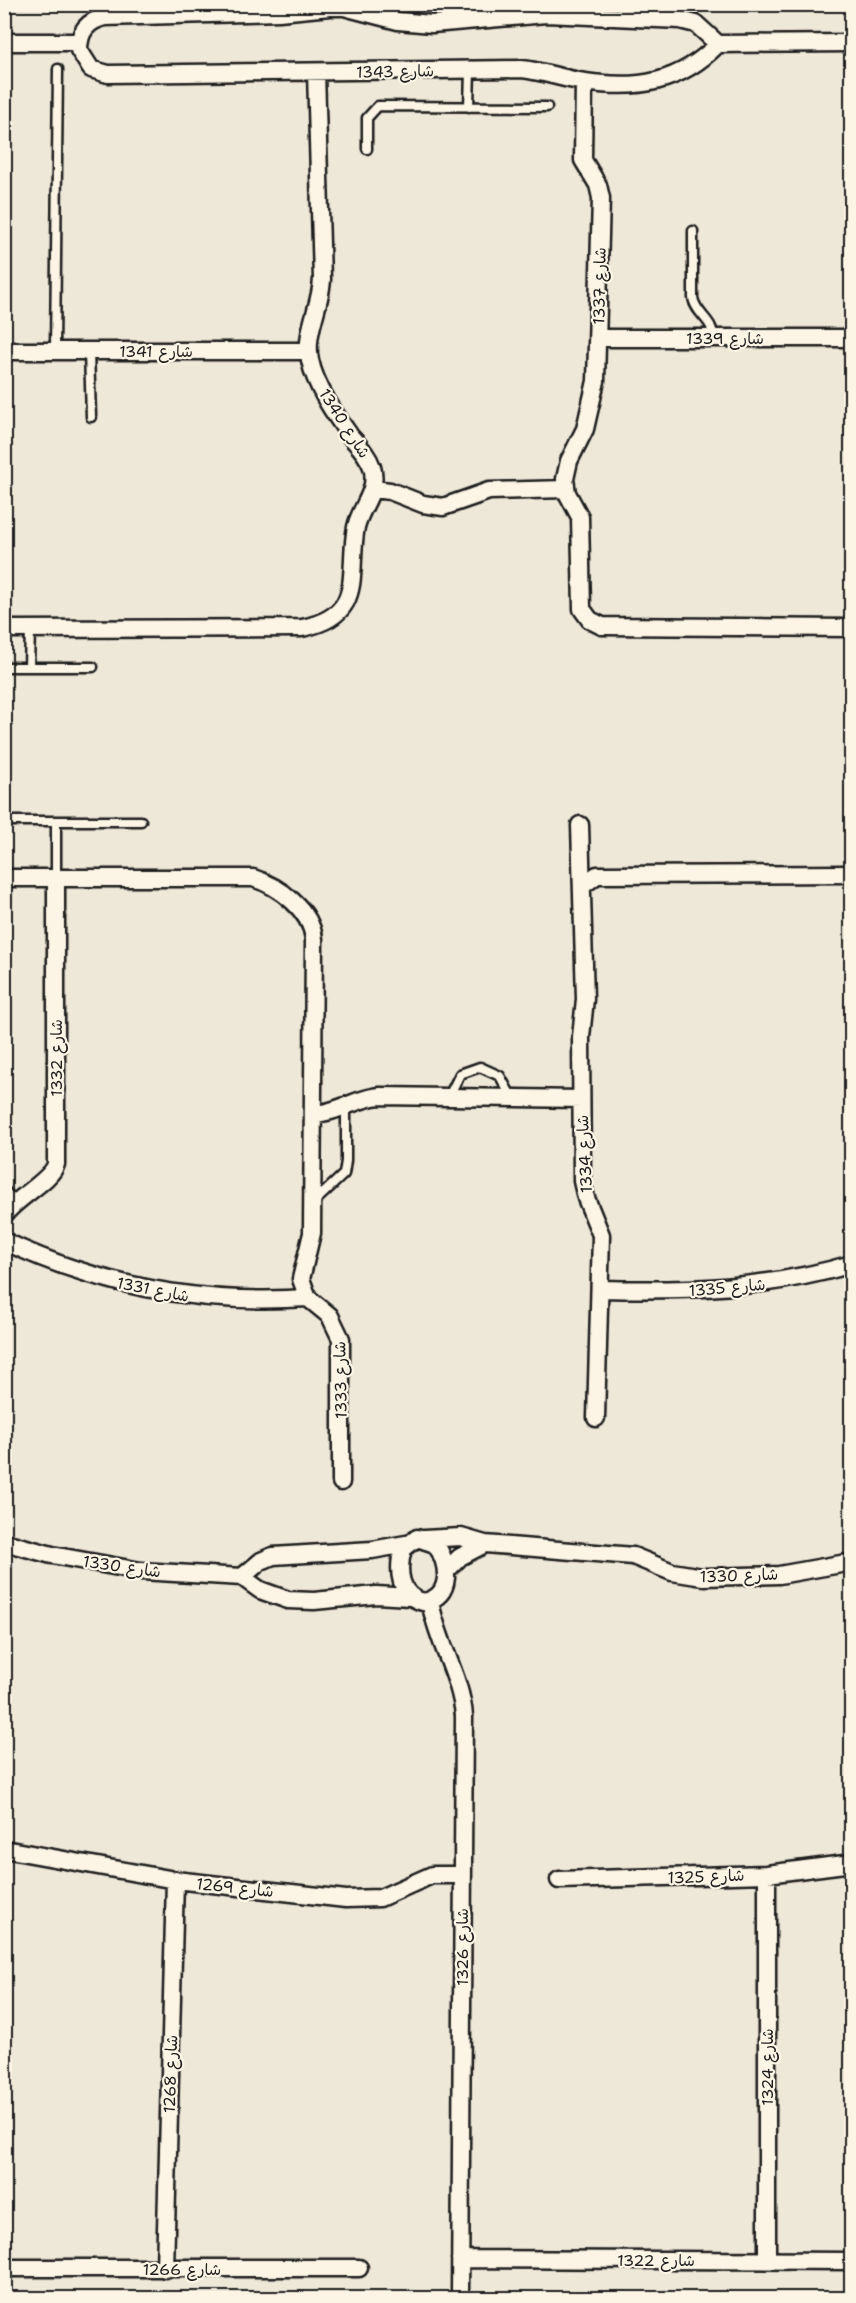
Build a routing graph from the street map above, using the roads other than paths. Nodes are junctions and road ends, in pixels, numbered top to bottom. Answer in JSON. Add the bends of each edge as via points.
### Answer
{"nodes":[{"id":1,"x":330,"y":6,"type":"edge"},
{"id":2,"x":585,"y":10,"type":"edge"},
{"id":3,"x":4,"y":42,"type":"edge"},
{"id":4,"x":79,"y":42,"type":"junction"},
{"id":5,"x":852,"y":43,"type":"edge"},
{"id":6,"x":718,"y":44,"type":"junction"},
{"id":7,"x":58,"y":69,"type":"dead end"},
{"id":8,"x":470,"y":70,"type":"junction"},
{"id":9,"x":316,"y":72,"type":"junction"},
{"id":10,"x":584,"y":82,"type":"junction"},
{"id":11,"x":470,"y":107,"type":"junction"},
{"id":12,"x":547,"y":107,"type":"dead end"},
{"id":13,"x":367,"y":149,"type":"dead end"},
{"id":14,"x":693,"y":231,"type":"dead end"},
{"id":15,"x":598,"y":338,"type":"junction"},
{"id":16,"x":713,"y":338,"type":"junction"},
{"id":17,"x":852,"y":338,"type":"edge"},
{"id":18,"x":4,"y":351,"type":"edge"},
{"id":19,"x":55,"y":351,"type":"junction"},
{"id":20,"x":89,"y":351,"type":"junction"},
{"id":21,"x":308,"y":351,"type":"junction"},
{"id":22,"x":91,"y":417,"type":"dead end"},
{"id":23,"x":373,"y":489,"type":"junction"},
{"id":24,"x":566,"y":489,"type":"junction"},
{"id":25,"x":852,"y":628,"type":"edge"},
{"id":26,"x":4,"y":629,"type":"edge"},
{"id":27,"x":30,"y":629,"type":"junction"},
{"id":28,"x":93,"y":667,"type":"dead end"},
{"id":29,"x":4,"y":668,"type":"edge"},
{"id":30,"x":29,"y":668,"type":"junction"},
{"id":31,"x":4,"y":821,"type":"edge"},
{"id":32,"x":56,"y":821,"type":"junction"},
{"id":33,"x":141,"y":821,"type":"dead end"},
{"id":34,"x":580,"y":825,"type":"dead end"},
{"id":35,"x":852,"y":874,"type":"edge"},
{"id":36,"x":4,"y":878,"type":"edge"},
{"id":37,"x":56,"y":878,"type":"junction"},
{"id":38,"x":582,"y":886,"type":"junction"},
{"id":39,"x":449,"y":1096,"type":"junction"},
{"id":40,"x":511,"y":1096,"type":"junction"},
{"id":41,"x":582,"y":1099,"type":"junction"},
{"id":42,"x":346,"y":1107,"type":"junction"},
{"id":43,"x":313,"y":1114,"type":"junction"},
{"id":44,"x":8,"y":1202,"type":"edge"},
{"id":45,"x":312,"y":1204,"type":"junction"},
{"id":46,"x":4,"y":1241,"type":"edge"},
{"id":47,"x":852,"y":1264,"type":"edge"},
{"id":48,"x":601,"y":1290,"type":"junction"},
{"id":49,"x":308,"y":1298,"type":"junction"},
{"id":50,"x":596,"y":1418,"type":"dead end"},
{"id":51,"x":340,"y":1482,"type":"dead end"},
{"id":52,"x":424,"y":1539,"type":"junction"},
{"id":53,"x":4,"y":1542,"type":"edge"},
{"id":54,"x":406,"y":1544,"type":"junction"},
{"id":55,"x":485,"y":1544,"type":"junction"},
{"id":56,"x":852,"y":1562,"type":"edge"},
{"id":57,"x":446,"y":1570,"type":"junction"},
{"id":58,"x":242,"y":1577,"type":"junction"},
{"id":59,"x":410,"y":1597,"type":"junction"},
{"id":60,"x":429,"y":1601,"type":"junction"},
{"id":61,"x":4,"y":1849,"type":"edge"},
{"id":62,"x":852,"y":1863,"type":"edge"},
{"id":63,"x":767,"y":1874,"type":"junction"},
{"id":64,"x":463,"y":1875,"type":"junction"},
{"id":65,"x":176,"y":1880,"type":"junction"},
{"id":66,"x":559,"y":1880,"type":"dead end"},
{"id":67,"x":460,"y":2259,"type":"junction"},
{"id":68,"x":767,"y":2260,"type":"junction"},
{"id":69,"x":852,"y":2260,"type":"edge"},
{"id":70,"x":4,"y":2268,"type":"edge"},
{"id":71,"x":359,"y":2268,"type":"dead end"},
{"id":72,"x":165,"y":2269,"type":"junction"},
{"id":73,"x":460,"y":2298,"type":"edge"}],
"edges":[{"from":1,"to":2,"type":"street","via":[[432,24]]},
{"from":1,"to":4,"type":"street","via":[[279,12],[105,17],[85,28]]},
{"from":2,"to":6,"type":"street","via":[[688,21]]},
{"from":3,"to":4,"type":"street"},
{"from":4,"to":9,"type":"street","name":"شارع 1343","via":[[85,64],[98,73]]},
{"from":5,"to":6,"type":"street"},
{"from":6,"to":10,"type":"street","name":"شارع 1343","via":[[687,70],[664,79],[621,85]]},
{"from":7,"to":19,"type":"lane"},
{"from":8,"to":9,"type":"street","name":"شارع 1343"},
{"from":8,"to":10,"type":"street","name":"شارع 1343","via":[[532,70]]},
{"from":8,"to":11,"type":"lane"},
{"from":9,"to":21,"type":"street","name":"شارع 1340","via":[[322,279]]},
{"from":10,"to":15,"type":"street","name":"شارع 1337","via":[[583,160],[601,198]]},
{"from":11,"to":12,"type":"lane"},
{"from":11,"to":13,"type":"lane","via":[[378,106],[367,118]]},
{"from":14,"to":16,"type":"lane","via":[[693,298],[696,309],[711,324]]},
{"from":15,"to":16,"type":"street","name":"شارع 1339"},
{"from":15,"to":24,"type":"street","name":"شارع 1337","via":[[593,398],[585,429],[566,470]]},
{"from":16,"to":17,"type":"street","name":"شارع 1339"},
{"from":18,"to":19,"type":"street","name":"شارع 1341"},
{"from":19,"to":20,"type":"street","name":"شارع 1341"},
{"from":20,"to":21,"type":"street","name":"شارع 1341"},
{"from":20,"to":22,"type":"lane"},
{"from":21,"to":23,"type":"street","name":"شارع 1340","via":[[328,400],[370,462]]},
{"from":23,"to":24,"type":"street","via":[[442,507],[489,491]]},
{"from":23,"to":27,"type":"street","via":[[356,528],[355,571],[350,592],[331,617],[312,626]]},
{"from":24,"to":25,"type":"street","via":[[580,517],[580,602],[585,615],[596,623]]},
{"from":26,"to":27,"type":"street"},
{"from":27,"to":30,"type":"lane"},
{"from":28,"to":30,"type":"lane"},
{"from":29,"to":30,"type":"lane"},
{"from":31,"to":32,"type":"lane"},
{"from":32,"to":33,"type":"lane"},
{"from":32,"to":37,"type":"lane"},
{"from":34,"to":38,"type":"street","name":"شارع 1334"},
{"from":35,"to":38,"type":"street","via":[[597,875]]},
{"from":36,"to":37,"type":"street"},
{"from":37,"to":43,"type":"street","via":[[253,878],[272,885],[291,900],[311,924],[314,939]]},
{"from":37,"to":44,"type":"street","name":"شارع 1332","via":[[56,1164],[48,1178]]},
{"from":38,"to":41,"type":"street","name":"شارع 1334"},
{"from":39,"to":40,"type":"street"},
{"from":39,"to":40,"type":"lane","via":[[460,1074],[480,1067],[500,1076]]},
{"from":39,"to":42,"type":"street","via":[[371,1097]]},
{"from":40,"to":41,"type":"street"},
{"from":41,"to":48,"type":"street","name":"شارع 1334","via":[[582,1181],[600,1227]]},
{"from":42,"to":43,"type":"street"},
{"from":42,"to":45,"type":"lane","via":[[344,1174]]},
{"from":43,"to":45,"type":"street"},
{"from":45,"to":49,"type":"street","via":[[310,1246],[301,1271],[301,1285]]},
{"from":46,"to":49,"type":"street","name":"شارع 1331","via":[[66,1267],[166,1294],[234,1300]]},
{"from":47,"to":48,"type":"street","name":"شارع 1335","via":[[753,1286],[680,1291]]},
{"from":48,"to":50,"type":"street","name":"شارع 1334"},
{"from":49,"to":51,"type":"street","name":"شارع 1333","via":[[330,1316],[341,1339]]},
{"from":52,"to":54,"type":"street"},
{"from":52,"to":55,"type":"street","name":"شارع 1330","via":[[461,1537]]},
{"from":52,"to":57,"type":"street","via":[[439,1550]]},
{"from":53,"to":58,"type":"street","name":"شارع 1330","via":[[131,1569]]},
{"from":54,"to":58,"type":"street","via":[[273,1556]]},
{"from":54,"to":59,"type":"street","via":[[399,1568]]},
{"from":55,"to":56,"type":"street","name":"شارع 1330","via":[[633,1556],[672,1572],[703,1577],[779,1575]]},
{"from":55,"to":57,"type":"street","via":[[460,1557]]},
{"from":57,"to":60,"type":"street","via":[[442,1592]]},
{"from":58,"to":59,"type":"street","name":"شارع 1330","via":[[260,1590],[288,1600]]},
{"from":59,"to":60,"type":"street"},
{"from":60,"to":64,"type":"street","name":"شارع 1326","via":[[435,1630],[463,1705]]},
{"from":61,"to":65,"type":"street","name":"شارع 1269"},
{"from":62,"to":63,"type":"street","name":"شارع 1325"},
{"from":63,"to":66,"type":"street","name":"شارع 1325"},
{"from":63,"to":68,"type":"street","name":"شارع 1324"},
{"from":64,"to":65,"type":"street","name":"شارع 1269","via":[[432,1875],[391,1895],[358,1900]]},
{"from":64,"to":67,"type":"street","name":"شارع 1326"},
{"from":65,"to":72,"type":"street","name":"شارع 1268"},
{"from":67,"to":68,"type":"street","name":"شارع 1322"},
{"from":67,"to":73,"type":"street","name":"شارع 1326"},
{"from":68,"to":69,"type":"street","name":"شارع 1322"},
{"from":70,"to":72,"type":"street","name":"شارع 1266"},
{"from":71,"to":72,"type":"street","name":"شارع 1266"}]}
